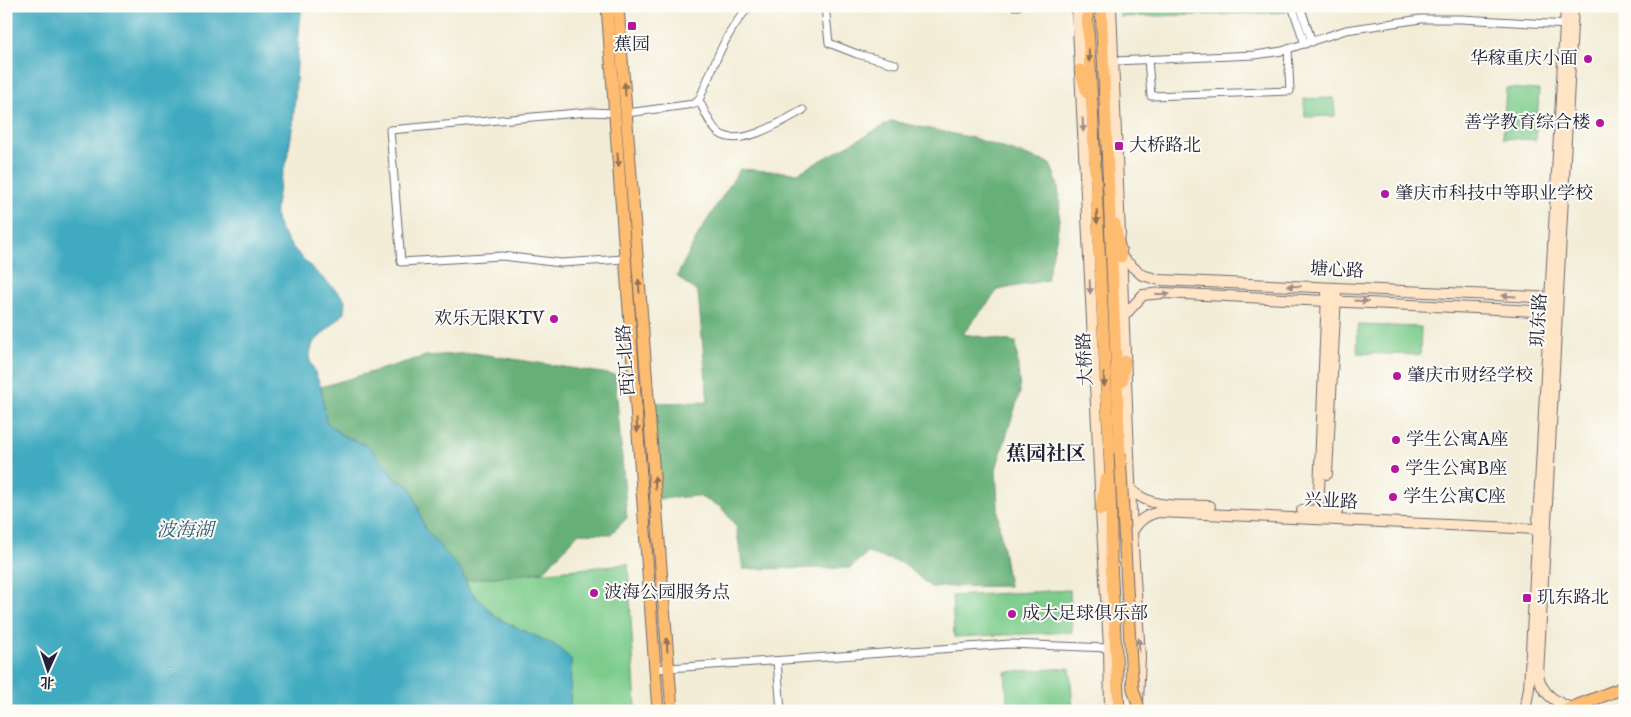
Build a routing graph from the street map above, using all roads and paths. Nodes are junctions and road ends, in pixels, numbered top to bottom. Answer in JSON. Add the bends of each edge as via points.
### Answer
{"nodes":[{"id":1,"x":607,"y":6,"type":"edge"},
{"id":2,"x":618,"y":6,"type":"edge"},
{"id":3,"x":750,"y":6,"type":"edge"},
{"id":4,"x":825,"y":6,"type":"edge"},
{"id":5,"x":1078,"y":6,"type":"edge"},
{"id":6,"x":1088,"y":6,"type":"edge"},
{"id":7,"x":1101,"y":6,"type":"edge"},
{"id":8,"x":1111,"y":6,"type":"edge"},
{"id":9,"x":1292,"y":6,"type":"edge"},
{"id":10,"x":1300,"y":6,"type":"edge"},
{"id":11,"x":1566,"y":6,"type":"edge"},
{"id":12,"x":1573,"y":6,"type":"edge"},
{"id":13,"x":1568,"y":25,"type":"junction"},
{"id":14,"x":1308,"y":43,"type":"junction"},
{"id":15,"x":1288,"y":49,"type":"junction"},
{"id":16,"x":1148,"y":60,"type":"junction"},
{"id":17,"x":1114,"y":61,"type":"junction"},
{"id":18,"x":895,"y":64,"type":"dead end"},
{"id":19,"x":1080,"y":70,"type":"junction"},
{"id":20,"x":699,"y":100,"type":"junction"},
{"id":21,"x":1092,"y":109,"type":"junction"},
{"id":22,"x":803,"y":110,"type":"dead end"},
{"id":23,"x":614,"y":113,"type":"junction"},
{"id":24,"x":627,"y":113,"type":"junction"},
{"id":25,"x":1107,"y":184,"type":"junction"},
{"id":26,"x":1121,"y":257,"type":"junction"},
{"id":27,"x":624,"y":259,"type":"junction"},
{"id":28,"x":1332,"y":287,"type":"junction"},
{"id":29,"x":1554,"y":298,"type":"junction"},
{"id":30,"x":1331,"y":300,"type":"junction"},
{"id":31,"x":641,"y":312,"type":"junction"},
{"id":32,"x":1553,"y":312,"type":"junction"},
{"id":33,"x":628,"y":313,"type":"junction"},
{"id":34,"x":1124,"y":316,"type":"junction"},
{"id":35,"x":1125,"y":361,"type":"junction"},
{"id":36,"x":1118,"y":410,"type":"junction"},
{"id":37,"x":1107,"y":430,"type":"junction"},
{"id":38,"x":1130,"y":489,"type":"junction"},
{"id":39,"x":1101,"y":510,"type":"junction"},
{"id":40,"x":1321,"y":514,"type":"junction"},
{"id":41,"x":1538,"y":525,"type":"junction"},
{"id":42,"x":1132,"y":532,"type":"junction"},
{"id":43,"x":1109,"y":648,"type":"junction"},
{"id":44,"x":778,"y":661,"type":"junction"},
{"id":45,"x":669,"y":668,"type":"junction"},
{"id":46,"x":655,"y":669,"type":"junction"},
{"id":47,"x":1625,"y":687,"type":"edge"},
{"id":48,"x":1567,"y":710,"type":"edge"},
{"id":49,"x":658,"y":711,"type":"edge"},
{"id":50,"x":672,"y":711,"type":"edge"},
{"id":51,"x":782,"y":711,"type":"edge"},
{"id":52,"x":1110,"y":711,"type":"edge"},
{"id":53,"x":1119,"y":711,"type":"edge"},
{"id":54,"x":1139,"y":711,"type":"edge"},
{"id":55,"x":1525,"y":711,"type":"edge"}],
"edges":[{"from":1,"to":23,"type":"main road","name":"西江北路"},
{"from":24,"to":2,"type":"main road","name":"西江北路","one_way":true},
{"from":3,"to":20,"type":"street","via":[[736,20],[723,42]]},
{"from":4,"to":18,"type":"street","via":[[830,43]]},
{"from":5,"to":19,"type":"street"},
{"from":6,"to":21,"type":"main road","name":"大桥路","one_way":true},
{"from":7,"to":25,"type":"main road","name":"大桥路"},
{"from":8,"to":17,"type":"street"},
{"from":9,"to":14,"type":"street"},
{"from":10,"to":14,"type":"street"},
{"from":11,"to":13,"type":"street","name":"玑东路"},
{"from":12,"to":13,"type":"street","name":"玑东路"},
{"from":13,"to":14,"type":"street","via":[[1421,19],[1346,30]]},
{"from":13,"to":29,"type":"street","name":"玑东路"},
{"from":14,"to":15,"type":"street"},
{"from":15,"to":16,"type":"street","via":[[1255,55]]},
{"from":15,"to":16,"type":"street","via":[[1290,91],[1151,96]]},
{"from":16,"to":17,"type":"street"},
{"from":17,"to":26,"type":"street"},
{"from":19,"to":21,"type":"main road"},
{"from":19,"to":39,"type":"street","one_way":true},
{"from":20,"to":22,"type":"street","via":[[715,129],[720,135],[729,137],[766,131]]},
{"from":20,"to":24,"type":"street","via":[[694,104]]},
{"from":21,"to":37,"type":"main road","name":"大桥路","one_way":true},
{"from":23,"to":27,"type":"main road","name":"西江北路","one_way":true},
{"from":23,"to":27,"type":"street","via":[[588,112],[390,130],[401,262],[502,256],[561,263]]},
{"from":31,"to":24,"type":"main road","name":"西江北路","one_way":true},
{"from":25,"to":26,"type":"main road"},
{"from":25,"to":36,"type":"main road","name":"大桥路"},
{"from":28,"to":26,"type":"street","name":"塘心路","one_way":true,"via":[[1160,280],[1142,276]]},
{"from":26,"to":34,"type":"street"},
{"from":27,"to":33,"type":"main road","name":"西江北路"},
{"from":29,"to":28,"type":"street","name":"塘心路","one_way":true},
{"from":28,"to":30,"type":"street"},
{"from":29,"to":32,"type":"street","name":"玑东路"},
{"from":30,"to":32,"type":"street","name":"塘心路","one_way":true},
{"from":34,"to":30,"type":"street","name":"塘心路","one_way":true,"via":[[1143,295],[1151,294]]},
{"from":30,"to":40,"type":"street"},
{"from":31,"to":33,"type":"main road"},
{"from":45,"to":31,"type":"main road","name":"西江北路","one_way":true},
{"from":32,"to":41,"type":"street","name":"玑东路"},
{"from":32,"to":48,"type":"street","name":"玑东路","via":[[1538,675],[1546,693]]},
{"from":33,"to":46,"type":"main road","name":"西江北路","one_way":true},
{"from":34,"to":35,"type":"street"},
{"from":35,"to":36,"type":"main road"},
{"from":35,"to":38,"type":"street"},
{"from":36,"to":54,"type":"main road","name":"大桥路","bridge":true,"via":[[1131,663]]},
{"from":37,"to":39,"type":"main road"},
{"from":37,"to":53,"type":"main road","name":"大桥路"},
{"from":38,"to":40,"type":"street","name":"兴业路","via":[[1145,501],[1155,504]]},
{"from":38,"to":42,"type":"street"},
{"from":39,"to":43,"type":"street"},
{"from":40,"to":41,"type":"street","name":"兴业路"},
{"from":40,"to":42,"type":"street","name":"兴业路","via":[[1159,512],[1139,521]]},
{"from":41,"to":55,"type":"street","name":"玑东路"},
{"from":54,"to":42,"type":"street","one_way":true,"via":[[1140,656]]},
{"from":43,"to":44,"type":"street","via":[[1010,644]]},
{"from":43,"to":52,"type":"street"},
{"from":44,"to":45,"type":"street"},
{"from":44,"to":51,"type":"street"},
{"from":45,"to":46,"type":"street"},
{"from":45,"to":50,"type":"main road","name":"西江北路"},
{"from":46,"to":49,"type":"main road","name":"西江北路"},
{"from":47,"to":48,"type":"highway"}]}
